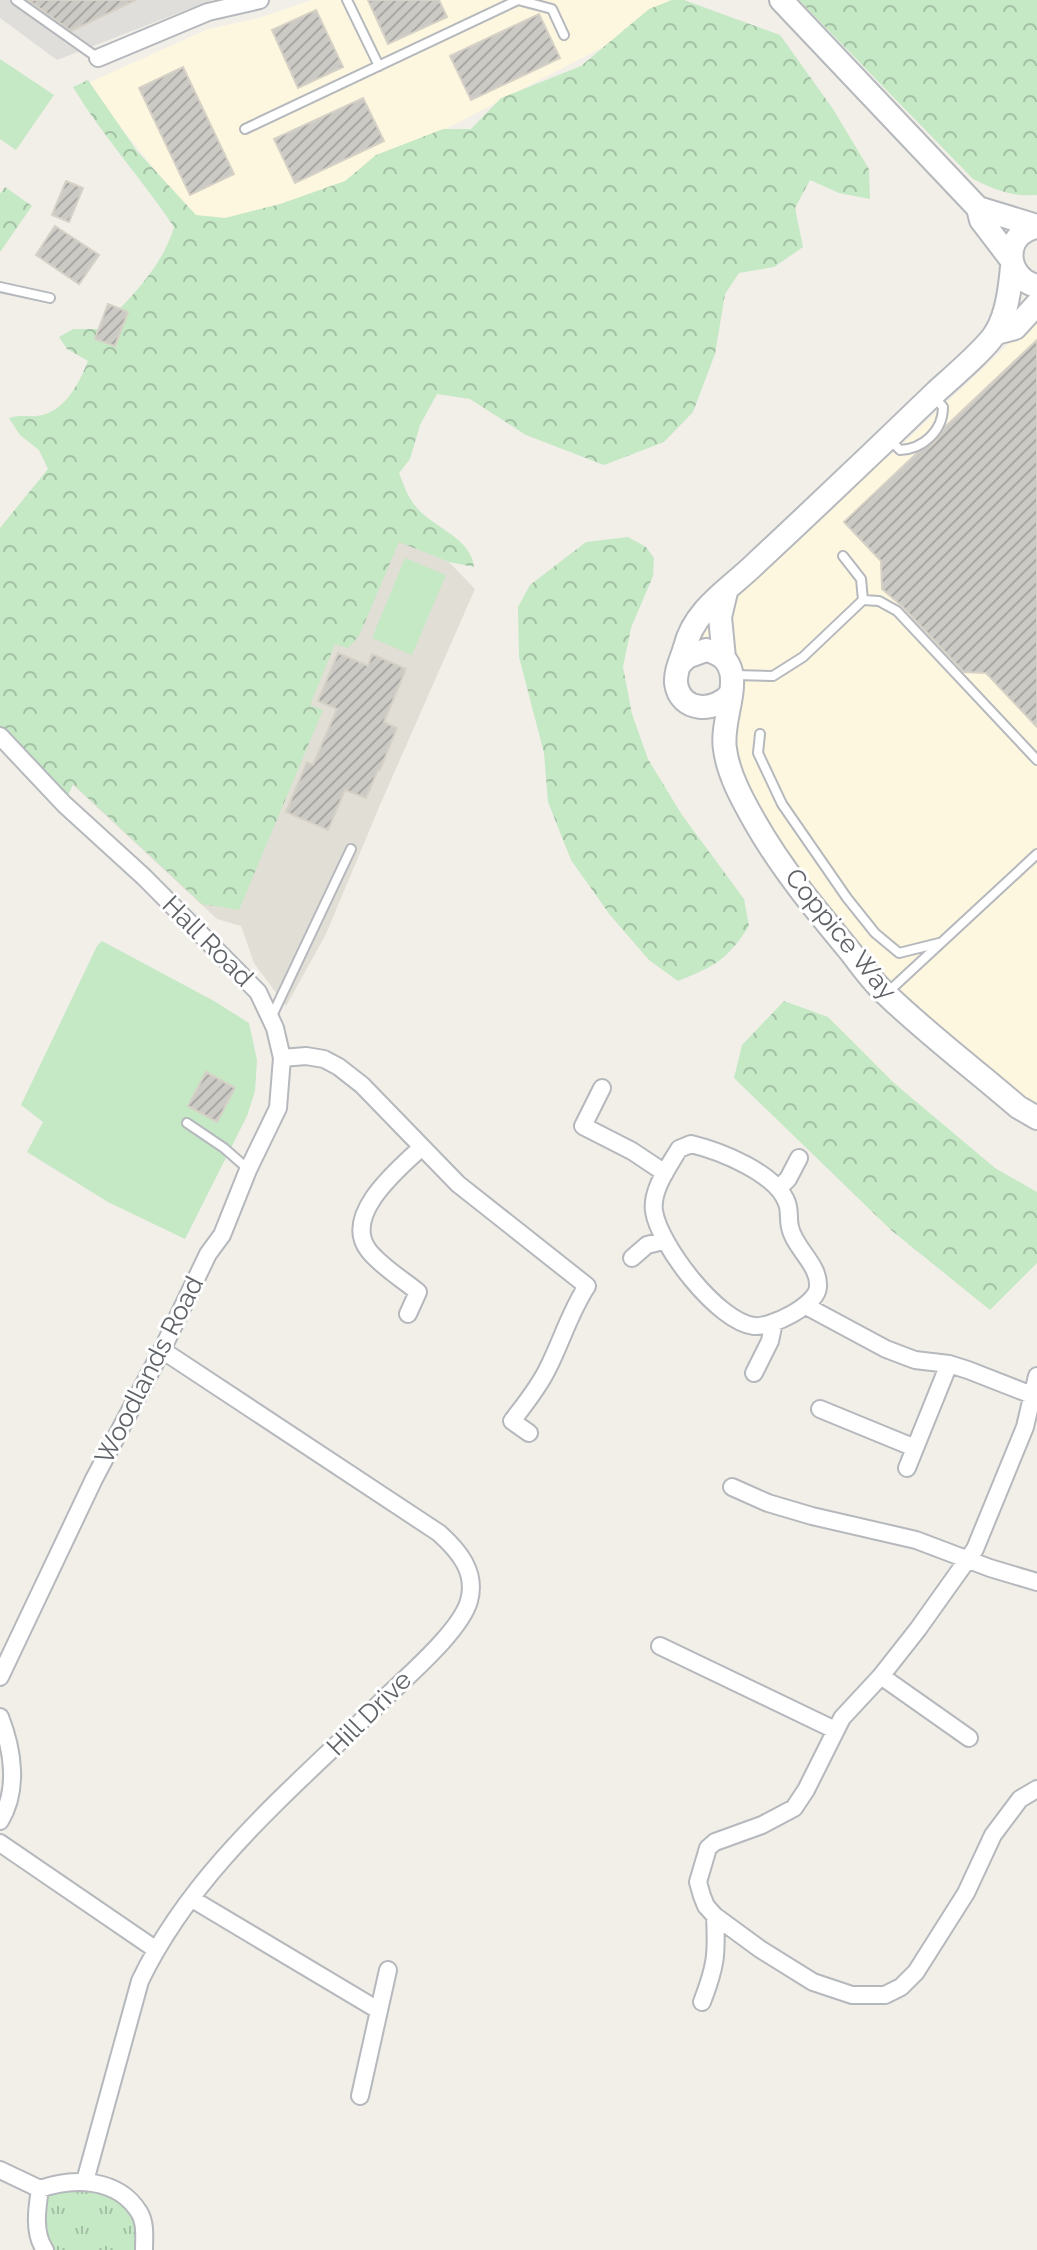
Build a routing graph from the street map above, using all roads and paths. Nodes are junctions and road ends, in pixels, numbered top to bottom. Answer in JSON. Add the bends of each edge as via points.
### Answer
{"nodes":[{"id":1,"x":16,"y":0,"type":"edge"},
{"id":2,"x":260,"y":0,"type":"edge"},
{"id":3,"x":347,"y":0,"type":"edge"},
{"id":4,"x":774,"y":1,"type":"edge"},
{"id":5,"x":564,"y":35,"type":"dead end"},
{"id":6,"x":98,"y":58,"type":"joint"},
{"id":7,"x":379,"y":66,"type":"junction"},
{"id":8,"x":245,"y":129,"type":"dead end"},
{"id":9,"x":978,"y":208,"type":"junction"},
{"id":10,"x":1037,"y":226,"type":"edge"},
{"id":11,"x":1011,"y":263,"type":"junction"},
{"id":12,"x":1037,"y":286,"type":"edge"},
{"id":13,"x":0,"y":287,"type":"edge"},
{"id":14,"x":50,"y":298,"type":"dead end"},
{"id":15,"x":1037,"y":304,"type":"edge"},
{"id":16,"x":996,"y":333,"type":"junction"},
{"id":17,"x":843,"y":556,"type":"dead end"},
{"id":18,"x":726,"y":592,"type":"junction"},
{"id":19,"x":863,"y":600,"type":"junction"},
{"id":20,"x":680,"y":664,"type":"junction"},
{"id":21,"x":729,"y":675,"type":"junction"},
{"id":22,"x":691,"y":705,"type":"junction"},
{"id":23,"x":760,"y":734,"type":"dead end"},
{"id":24,"x":0,"y":736,"type":"edge"},
{"id":25,"x":724,"y":747,"type":"junction"},
{"id":26,"x":1037,"y":760,"type":"edge"},
{"id":27,"x":351,"y":849,"type":"dead end"},
{"id":28,"x":1037,"y":854,"type":"edge"},
{"id":29,"x":939,"y":943,"type":"junction"},
{"id":30,"x":886,"y":994,"type":"junction"},
{"id":31,"x":271,"y":1019,"type":"junction"},
{"id":32,"x":282,"y":1058,"type":"junction"},
{"id":33,"x":602,"y":1088,"type":"dead end"},
{"id":34,"x":1037,"y":1118,"type":"edge"},
{"id":35,"x":187,"y":1123,"type":"dead end"},
{"id":36,"x":422,"y":1147,"type":"junction"},
{"id":37,"x":799,"y":1158,"type":"dead end"},
{"id":38,"x":248,"y":1170,"type":"junction"},
{"id":39,"x":665,"y":1173,"type":"junction"},
{"id":40,"x":779,"y":1188,"type":"junction"},
{"id":41,"x":663,"y":1241,"type":"junction"},
{"id":42,"x":632,"y":1258,"type":"dead end"},
{"id":43,"x":806,"y":1306,"type":"junction"},
{"id":44,"x":408,"y":1314,"type":"dead end"},
{"id":45,"x":774,"y":1322,"type":"junction"},
{"id":46,"x":162,"y":1350,"type":"junction"},
{"id":47,"x":949,"y":1364,"type":"junction"},
{"id":48,"x":754,"y":1373,"type":"dead end"},
{"id":49,"x":1037,"y":1376,"type":"edge"},
{"id":50,"x":1034,"y":1396,"type":"edge"},
{"id":51,"x":820,"y":1409,"type":"dead end"},
{"id":52,"x":529,"y":1433,"type":"dead end"},
{"id":53,"x":915,"y":1448,"type":"junction"},
{"id":54,"x":907,"y":1468,"type":"dead end"},
{"id":55,"x":732,"y":1487,"type":"dead end"},
{"id":56,"x":972,"y":1555,"type":"junction"},
{"id":57,"x":1037,"y":1582,"type":"edge"},
{"id":58,"x":660,"y":1646,"type":"dead end"},
{"id":59,"x":881,"y":1676,"type":"junction"},
{"id":60,"x":0,"y":1677,"type":"edge"},
{"id":61,"x":0,"y":1717,"type":"edge"},
{"id":62,"x":835,"y":1730,"type":"junction"},
{"id":63,"x":969,"y":1738,"type":"dead end"},
{"id":64,"x":1037,"y":1789,"type":"edge"},
{"id":65,"x":0,"y":1821,"type":"edge"},
{"id":66,"x":0,"y":1843,"type":"edge"},
{"id":67,"x":192,"y":1899,"type":"junction"},
{"id":68,"x":715,"y":1916,"type":"junction"},
{"id":69,"x":155,"y":1949,"type":"junction"},
{"id":70,"x":388,"y":1970,"type":"dead end"},
{"id":71,"x":702,"y":2002,"type":"dead end"},
{"id":72,"x":378,"y":2010,"type":"junction"},
{"id":73,"x":360,"y":2096,"type":"dead end"},
{"id":74,"x":0,"y":2170,"type":"edge"},
{"id":75,"x":85,"y":2181,"type":"junction"},
{"id":76,"x":40,"y":2189,"type":"junction"},
{"id":77,"x":45,"y":2250,"type":"edge"},
{"id":78,"x":144,"y":2250,"type":"edge"}],
"edges":[{"from":1,"to":6,"type":"lane"},
{"from":2,"to":6,"type":"street","via":[[208,12]]},
{"from":3,"to":7,"type":"lane"},
{"from":4,"to":9,"type":"street"},
{"from":5,"to":7,"type":"lane","via":[[552,9],[518,0]]},
{"from":7,"to":8,"type":"lane"},
{"from":9,"to":10,"type":"street"},
{"from":9,"to":11,"type":"street"},
{"from":10,"to":11,"type":"street","via":[[1015,239]]},
{"from":11,"to":12,"type":"street","via":[[1025,282]]},
{"from":11,"to":16,"type":"street","via":[[1010,288]]},
{"from":13,"to":14,"type":"lane"},
{"from":15,"to":16,"type":"street","via":[[1015,328]]},
{"from":16,"to":18,"type":"street"},
{"from":17,"to":19,"type":"lane","via":[[861,579]]},
{"from":18,"to":20,"type":"street","via":[[705,608],[688,634]]},
{"from":18,"to":21,"type":"street","name":"Coppice Way","via":[[720,617]]},
{"from":19,"to":21,"type":"lane","via":[[803,657],[773,676]]},
{"from":19,"to":26,"type":"lane","via":[[897,611]]},
{"from":20,"to":21,"type":"street","via":[[706,650]]},
{"from":20,"to":22,"type":"street","via":[[678,691]]},
{"from":21,"to":22,"type":"street","via":[[717,706]]},
{"from":21,"to":25,"type":"street","name":"Coppice Way"},
{"from":22,"to":25,"type":"street","name":"Coppice Way"},
{"from":23,"to":29,"type":"lane","via":[[758,753],[782,804],[875,933],[899,953]]},
{"from":24,"to":31,"type":"street","name":"Hall Road","via":[[258,992]]},
{"from":25,"to":30,"type":"street","name":"Coppice Way","via":[[755,822],[811,904]]},
{"from":27,"to":31,"type":"lane"},
{"from":28,"to":29,"type":"lane"},
{"from":29,"to":30,"type":"lane"},
{"from":30,"to":34,"type":"street","name":"Coppice Way"},
{"from":31,"to":32,"type":"street","name":"Hall Road"},
{"from":32,"to":36,"type":"street","via":[[306,1056],[339,1067]]},
{"from":32,"to":38,"type":"street","name":"Woodlands Road","via":[[278,1108]]},
{"from":33,"to":39,"type":"street","via":[[583,1126]]},
{"from":35,"to":38,"type":"lane"},
{"from":36,"to":44,"type":"street","via":[[373,1198],[361,1236],[381,1263],[418,1292]]},
{"from":36,"to":52,"type":"street","via":[[458,1184],[587,1286],[571,1310],[549,1367],[512,1421]]},
{"from":37,"to":40,"type":"street"},
{"from":38,"to":46,"type":"street","name":"Woodlands Road","via":[[222,1235]]},
{"from":39,"to":40,"type":"street","via":[[679,1149],[691,1144],[713,1149]]},
{"from":39,"to":41,"type":"street","via":[[653,1208]]},
{"from":40,"to":43,"type":"street","via":[[788,1205],[790,1230],[817,1275],[815,1298]]},
{"from":41,"to":42,"type":"street","via":[[647,1245]]},
{"from":41,"to":45,"type":"street","via":[[721,1308],[755,1327]]},
{"from":43,"to":45,"type":"street"},
{"from":43,"to":47,"type":"street","via":[[886,1349]]},
{"from":45,"to":48,"type":"street"},
{"from":46,"to":60,"type":"street","name":"Woodlands Road"},
{"from":46,"to":67,"type":"street","name":"Hill Drive","via":[[439,1533],[456,1548],[472,1585],[462,1618],[438,1645],[255,1823]]},
{"from":47,"to":50,"type":"street"},
{"from":47,"to":53,"type":"street"},
{"from":49,"to":50,"type":"street"},
{"from":50,"to":56,"type":"street"},
{"from":51,"to":53,"type":"street"},
{"from":53,"to":54,"type":"street"},
{"from":55,"to":56,"type":"street","via":[[782,1507]]},
{"from":56,"to":57,"type":"street"},
{"from":56,"to":59,"type":"street"},
{"from":58,"to":62,"type":"street"},
{"from":59,"to":62,"type":"street"},
{"from":59,"to":63,"type":"street"},
{"from":61,"to":65,"type":"street","via":[[13,1784]]},
{"from":62,"to":68,"type":"street","via":[[794,1808],[708,1848],[698,1882]]},
{"from":64,"to":68,"type":"street","via":[[1020,1799],[993,1835],[966,1893],[916,1972],[885,1995],[852,1995],[813,1982]]},
{"from":66,"to":69,"type":"street"},
{"from":67,"to":69,"type":"street","name":"Hill Drive"},
{"from":67,"to":72,"type":"street"},
{"from":68,"to":71,"type":"street","via":[[718,1952]]},
{"from":69,"to":75,"type":"street","name":"Hill Drive","via":[[140,1981]]},
{"from":70,"to":72,"type":"street"},
{"from":72,"to":73,"type":"street"},
{"from":74,"to":76,"type":"street"},
{"from":75,"to":76,"type":"street"},
{"from":75,"to":78,"type":"street","via":[[122,2194],[140,2213]]},
{"from":76,"to":77,"type":"street","via":[[38,2229]]}]}
